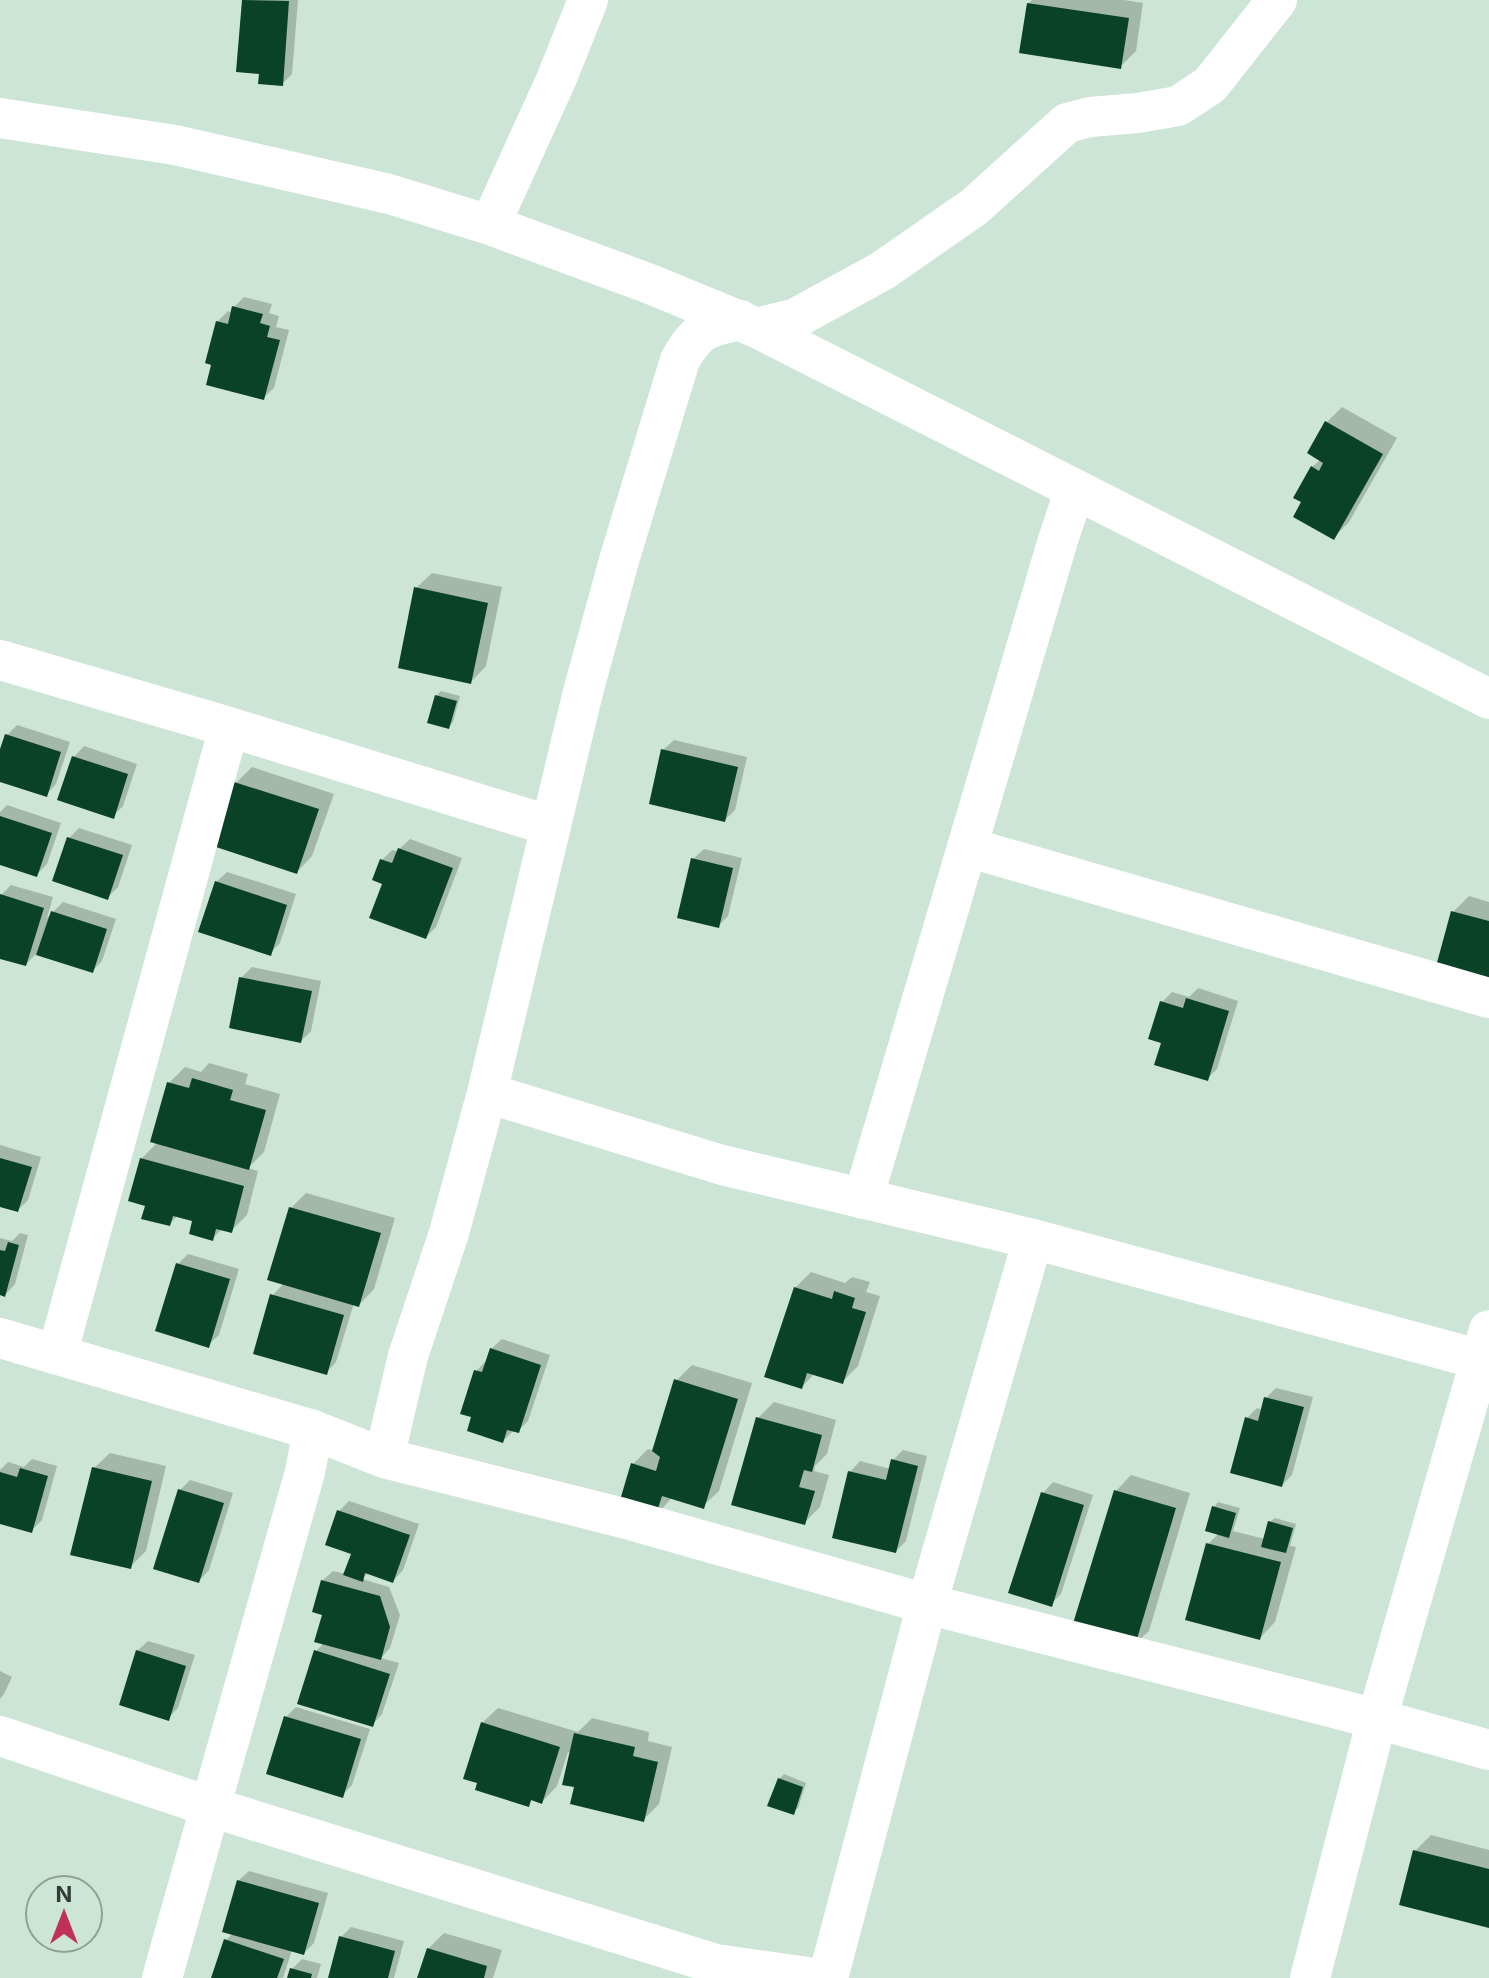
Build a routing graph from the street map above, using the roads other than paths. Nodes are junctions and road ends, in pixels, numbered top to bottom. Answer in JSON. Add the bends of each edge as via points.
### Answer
{"nodes":[{"id":1,"x":588,"y":0,"type":"edge"},
{"id":2,"x":1277,"y":0,"type":"edge"},
{"id":3,"x":0,"y":118,"type":"edge"},
{"id":4,"x":490,"y":225,"type":"junction"},
{"id":5,"x":748,"y":324,"type":"junction"},
{"id":6,"x":1075,"y":489,"type":"junction"},
{"id":7,"x":0,"y":660,"type":"edge"},
{"id":8,"x":1489,"y":699,"type":"edge"},
{"id":9,"x":229,"y":727,"type":"junction"},
{"id":10,"x":551,"y":826,"type":"junction"},
{"id":11,"x":967,"y":847,"type":"junction"},
{"id":12,"x":1489,"y":998,"type":"edge"},
{"id":13,"x":487,"y":1093,"type":"junction"},
{"id":14,"x":863,"y":1199,"type":"junction"},
{"id":15,"x":1033,"y":1239,"type":"junction"},
{"id":16,"x":0,"y":1338,"type":"edge"},
{"id":17,"x":1486,"y":1350,"type":"edge"},
{"id":18,"x":57,"y":1355,"type":"junction"},
{"id":19,"x":313,"y":1430,"type":"junction"},
{"id":20,"x":384,"y":1458,"type":"junction"},
{"id":21,"x":927,"y":1604,"type":"junction"},
{"id":22,"x":1377,"y":1719,"type":"junction"},
{"id":23,"x":0,"y":1736,"type":"edge"},
{"id":24,"x":1489,"y":1750,"type":"edge"},
{"id":25,"x":211,"y":1807,"type":"junction"},
{"id":26,"x":162,"y":1978,"type":"edge"},
{"id":27,"x":814,"y":1978,"type":"edge"},
{"id":28,"x":828,"y":1978,"type":"edge"},
{"id":29,"x":1310,"y":1978,"type":"edge"}],
"edges":[{"from":1,"to":4,"type":"street"},
{"from":2,"to":5,"type":"street","via":[[1210,85],[1178,106],[1067,123],[974,207],[882,271],[796,318]]},
{"from":3,"to":4,"type":"street","via":[[175,145],[389,194]]},
{"from":4,"to":5,"type":"street"},
{"from":5,"to":6,"type":"street"},
{"from":5,"to":10,"type":"street","via":[[708,327],[680,360],[620,557]]},
{"from":6,"to":8,"type":"street"},
{"from":6,"to":11,"type":"street"},
{"from":7,"to":9,"type":"street"},
{"from":9,"to":10,"type":"street"},
{"from":9,"to":18,"type":"street"},
{"from":10,"to":13,"type":"street"},
{"from":11,"to":12,"type":"street"},
{"from":11,"to":14,"type":"street"},
{"from":13,"to":14,"type":"street","via":[[722,1165]]},
{"from":13,"to":20,"type":"street","via":[[408,1356]]},
{"from":14,"to":15,"type":"street"},
{"from":15,"to":17,"type":"street"},
{"from":15,"to":21,"type":"street"},
{"from":16,"to":18,"type":"street"},
{"from":17,"to":22,"type":"street"},
{"from":18,"to":19,"type":"street"},
{"from":19,"to":20,"type":"street"},
{"from":19,"to":25,"type":"street"},
{"from":20,"to":21,"type":"street","via":[[623,1518]]},
{"from":21,"to":22,"type":"street"},
{"from":21,"to":28,"type":"street"},
{"from":22,"to":24,"type":"street"},
{"from":22,"to":29,"type":"street"},
{"from":23,"to":25,"type":"street"},
{"from":25,"to":26,"type":"street"},
{"from":25,"to":27,"type":"street","via":[[716,1964]]}]}
